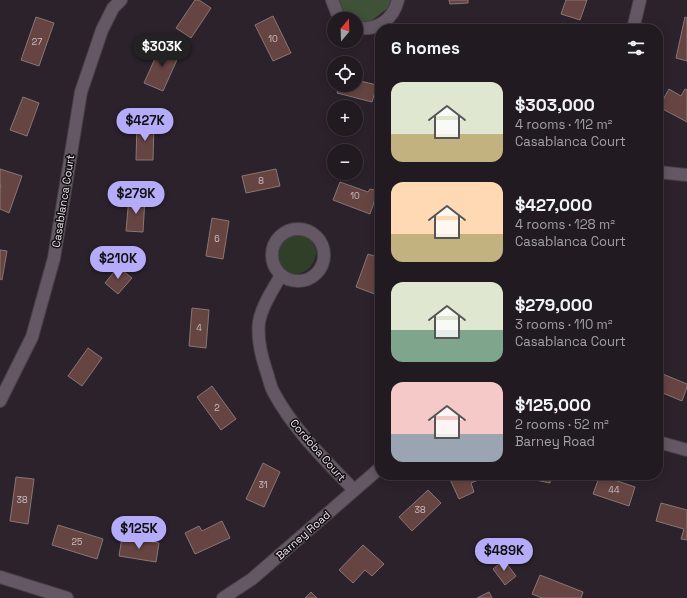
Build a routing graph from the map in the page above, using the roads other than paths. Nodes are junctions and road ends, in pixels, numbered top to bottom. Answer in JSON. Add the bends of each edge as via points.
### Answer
{"nodes":[{"id":1,"x":121,"y":0,"type":"edge"},
{"id":2,"x":332,"y":0,"type":"edge"},
{"id":3,"x":398,"y":0,"type":"edge"},
{"id":4,"x":640,"y":0,"type":"edge"},
{"id":5,"x":337,"y":12,"type":"edge"},
{"id":6,"x":380,"y":24,"type":"edge"},
{"id":7,"x":634,"y":24,"type":"edge"},
{"id":8,"x":375,"y":26,"type":"edge"},
{"id":9,"x":363,"y":28,"type":"edge"},
{"id":10,"x":663,"y":173,"type":"edge"},
{"id":11,"x":687,"y":175,"type":"edge"},
{"id":12,"x":281,"y":275,"type":"junction"},
{"id":13,"x":0,"y":400,"type":"edge"},
{"id":14,"x":663,"y":443,"type":"edge"},
{"id":15,"x":687,"y":450,"type":"edge"},
{"id":16,"x":375,"y":472,"type":"edge"},
{"id":17,"x":354,"y":490,"type":"junction"},
{"id":18,"x":0,"y":577,"type":"edge"},
{"id":19,"x":67,"y":598,"type":"edge"},
{"id":20,"x":224,"y":598,"type":"edge"}],
"edges":[{"from":1,"to":13,"type":"street","name":"Casablanca Court","via":[[113,8],[102,30],[81,92],[54,258],[32,337]]},
{"from":2,"to":5,"type":"street"},
{"from":3,"to":6,"type":"street","via":[[393,13]]},
{"from":4,"to":7,"type":"street"},
{"from":8,"to":9,"type":"street"},
{"from":10,"to":11,"type":"street"},
{"from":12,"to":12,"type":"street","via":[[276,270],[271,255],[276,240],[294,229],[302,229],[316,235],[324,247],[325,255],[321,269],[310,279],[302,281],[287,279]]},
{"from":12,"to":17,"type":"street","name":"Cordoba Court","via":[[266,301],[259,321],[261,356],[274,392],[297,428]]},
{"from":14,"to":15,"type":"street"},
{"from":16,"to":17,"type":"street","name":"Barney Road"},
{"from":17,"to":20,"type":"street","name":"Barney Road","via":[[252,579]]},
{"from":18,"to":19,"type":"street"}]}
